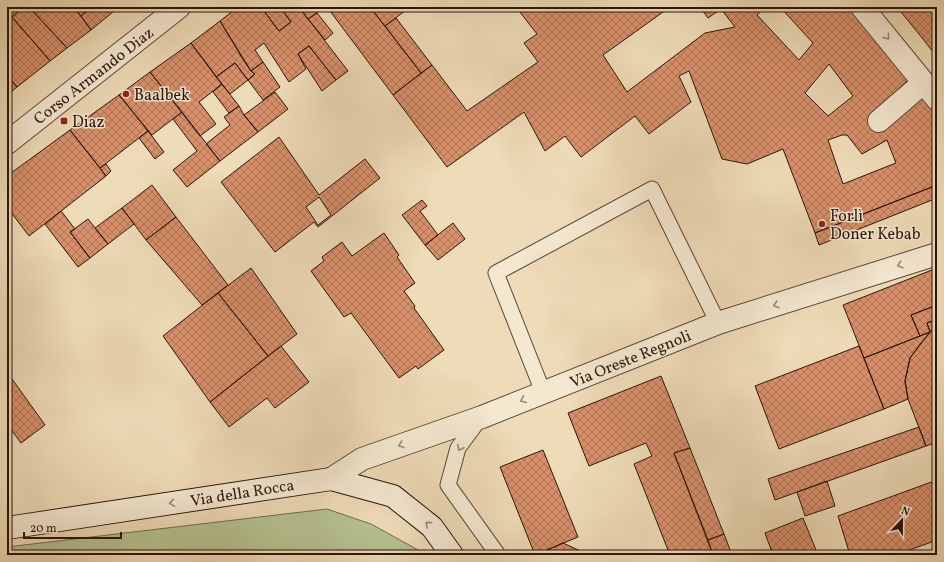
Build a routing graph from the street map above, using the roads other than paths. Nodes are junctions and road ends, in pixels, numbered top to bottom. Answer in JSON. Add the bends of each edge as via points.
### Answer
{"nodes":[{"id":1,"x":178,"y":7,"type":"edge"},
{"id":2,"x":862,"y":7,"type":"edge"},
{"id":3,"x":930,"y":91,"type":"edge"},
{"id":4,"x":879,"y":121,"type":"dead end"},
{"id":5,"x":7,"y":143,"type":"edge"},
{"id":6,"x":937,"y":254,"type":"edge"},
{"id":7,"x":718,"y":323,"type":"junction"},
{"id":8,"x":543,"y":392,"type":"junction"},
{"id":9,"x":482,"y":416,"type":"junction"},
{"id":10,"x":331,"y":479,"type":"junction"},
{"id":11,"x":7,"y":528,"type":"edge"},
{"id":12,"x":452,"y":555,"type":"edge"},
{"id":13,"x":498,"y":555,"type":"edge"}],
"edges":[{"from":1,"to":5,"type":"street","name":"Corso Armando Diaz"},
{"from":2,"to":3,"type":"street","one_way":true},
{"from":3,"to":4,"type":"street"},
{"from":6,"to":7,"type":"street","name":"Via Oreste Regnoli","one_way":true},
{"from":7,"to":8,"type":"street","name":"Via Oreste Regnoli"},
{"from":7,"to":8,"type":"lane","via":[[652,189],[496,273]]},
{"from":8,"to":9,"type":"street","name":"Via Oreste Regnoli","one_way":true},
{"from":9,"to":10,"type":"street","name":"Via Oreste Regnoli","one_way":true,"via":[[362,459]]},
{"from":9,"to":13,"type":"lane","one_way":true,"via":[[458,448],[448,485]]},
{"from":10,"to":11,"type":"street","name":"Via della Rocca","one_way":true},
{"from":12,"to":10,"type":"street","name":"Via della Rocca","one_way":true,"via":[[432,527],[393,496]]}]}
